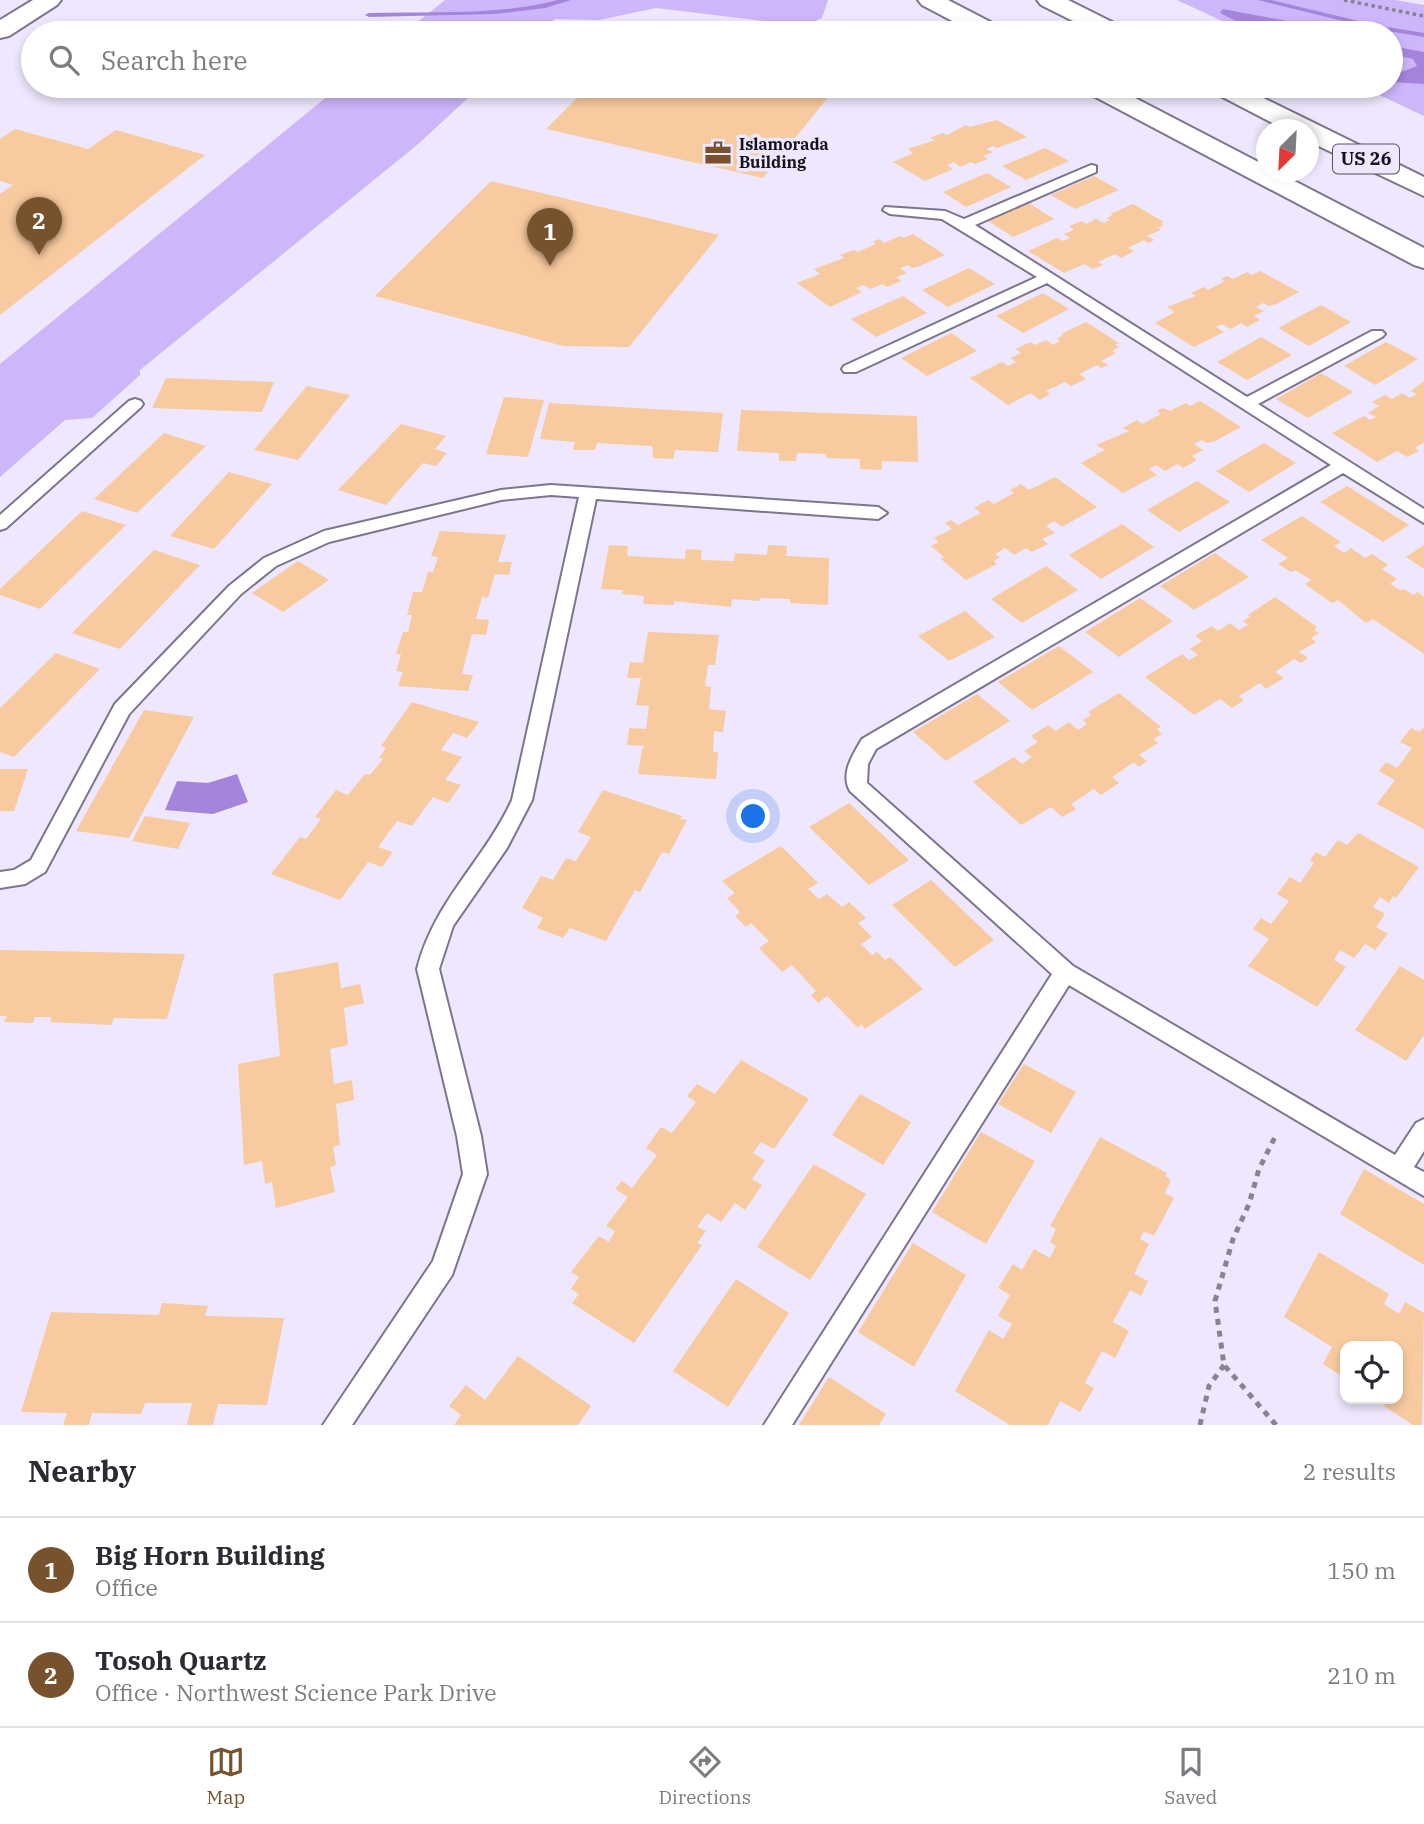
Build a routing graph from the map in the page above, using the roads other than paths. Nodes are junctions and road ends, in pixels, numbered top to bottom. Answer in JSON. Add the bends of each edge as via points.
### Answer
{"nodes":[{"id":1,"x":49,"y":0,"type":"edge"},
{"id":2,"x":930,"y":0,"type":"edge"},
{"id":3,"x":1049,"y":0,"type":"edge"},
{"id":4,"x":970,"y":21,"type":"edge"},
{"id":5,"x":1091,"y":21,"type":"edge"},
{"id":6,"x":0,"y":31,"type":"edge"},
{"id":7,"x":1116,"y":98,"type":"edge"},
{"id":8,"x":1244,"y":98,"type":"edge"},
{"id":9,"x":1286,"y":119,"type":"edge"},
{"id":10,"x":1319,"y":136,"type":"edge"},
{"id":11,"x":1091,"y":169,"type":"dead end"},
{"id":12,"x":1424,"y":188,"type":"edge"},
{"id":13,"x":890,"y":210,"type":"dead end"},
{"id":14,"x":964,"y":224,"type":"junction"},
{"id":15,"x":1424,"y":259,"type":"edge"},
{"id":16,"x":1047,"y":278,"type":"junction"},
{"id":17,"x":1377,"y":334,"type":"dead end"},
{"id":18,"x":850,"y":369,"type":"dead end"},
{"id":19,"x":135,"y":404,"type":"dead end"},
{"id":20,"x":1247,"y":404,"type":"junction"},
{"id":21,"x":1344,"y":465,"type":"junction"},
{"id":22,"x":589,"y":492,"type":"junction"},
{"id":23,"x":878,"y":513,"type":"dead end"},
{"id":24,"x":1424,"y":517,"type":"edge"},
{"id":25,"x":0,"y":524,"type":"edge"},
{"id":26,"x":0,"y":880,"type":"edge"},
{"id":27,"x":1065,"y":972,"type":"junction"},
{"id":28,"x":1424,"y":1130,"type":"edge"},
{"id":29,"x":1399,"y":1170,"type":"junction"},
{"id":30,"x":1424,"y":1185,"type":"edge"},
{"id":31,"x":336,"y":1425,"type":"edge"},
{"id":32,"x":777,"y":1425,"type":"edge"}],
"edges":[{"from":1,"to":6,"type":"main road"},
{"from":2,"to":4,"type":"main road"},
{"from":3,"to":5,"type":"main road"},
{"from":7,"to":15,"type":"main road"},
{"from":8,"to":9,"type":"main road","number":"US 26"},
{"from":10,"to":12,"type":"main road","number":"US 26"},
{"from":11,"to":14,"type":"lane"},
{"from":13,"to":14,"type":"lane","via":[[945,215]]},
{"from":14,"to":16,"type":"lane"},
{"from":16,"to":18,"type":"lane"},
{"from":16,"to":20,"type":"lane"},
{"from":17,"to":20,"type":"lane"},
{"from":19,"to":25,"type":"lane"},
{"from":20,"to":21,"type":"lane"},
{"from":21,"to":24,"type":"lane"},
{"from":21,"to":27,"type":"lane","via":[[869,744],[858,764],[857,786]]},
{"from":22,"to":23,"type":"lane"},
{"from":22,"to":26,"type":"lane","via":[[551,490],[477,500],[324,537],[270,562],[235,590],[122,709],[38,866],[18,878]]},
{"from":22,"to":31,"type":"lane","via":[[522,800],[515,820],[443,919],[431,946],[428,969],[475,1174],[443,1267]]},
{"from":27,"to":29,"type":"lane"},
{"from":27,"to":32,"type":"lane"},
{"from":28,"to":29,"type":"lane"},
{"from":29,"to":30,"type":"lane"}]}
